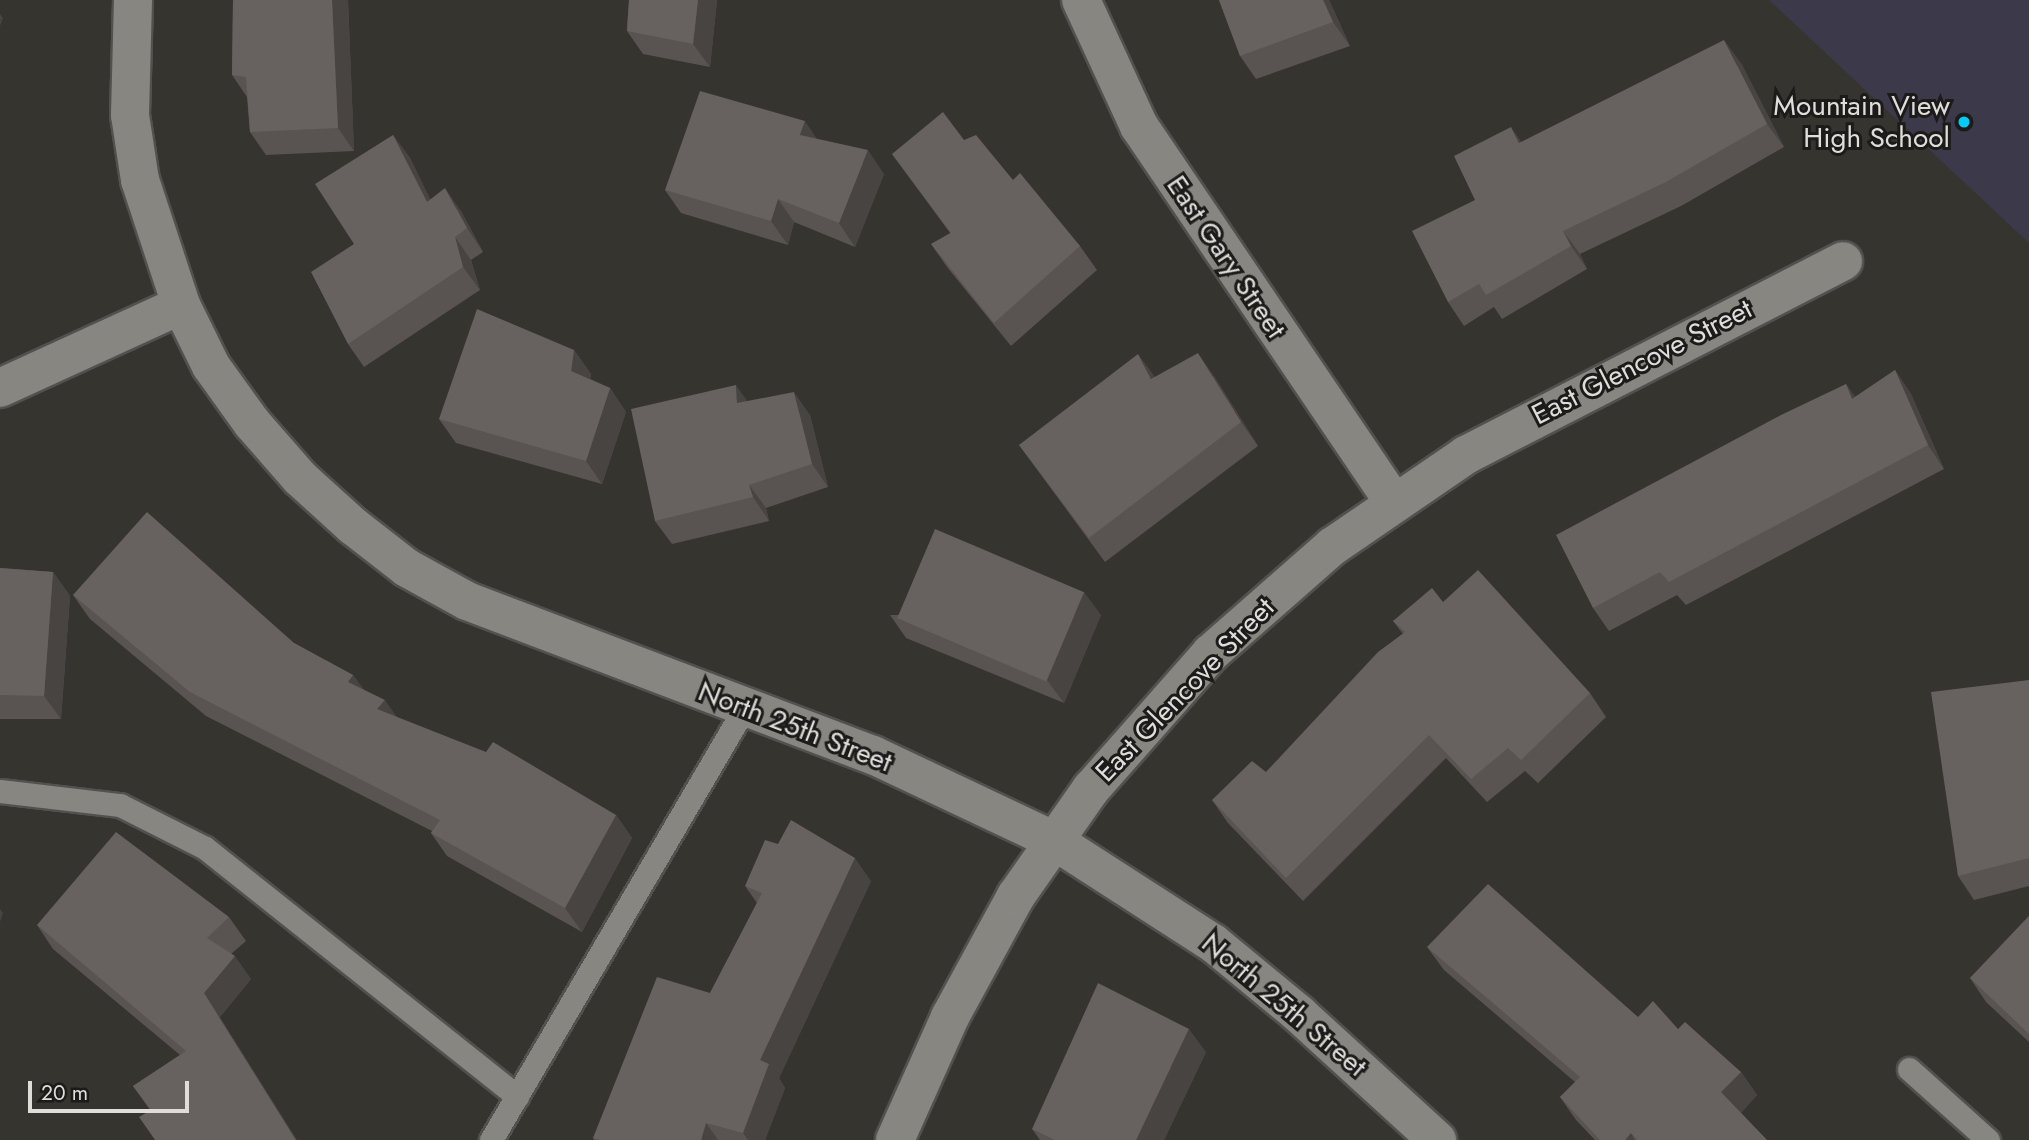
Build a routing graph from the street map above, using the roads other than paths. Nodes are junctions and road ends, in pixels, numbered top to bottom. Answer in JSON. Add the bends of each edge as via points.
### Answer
{"nodes":[{"id":1,"x":133,"y":0,"type":"edge"},
{"id":2,"x":1081,"y":0,"type":"edge"},
{"id":3,"x":1843,"y":261,"type":"dead end"},
{"id":4,"x":181,"y":305,"type":"junction"},
{"id":5,"x":0,"y":388,"type":"edge"},
{"id":6,"x":1393,"y":501,"type":"junction"},
{"id":7,"x":745,"y":707,"type":"junction"},
{"id":8,"x":0,"y":791,"type":"edge"},
{"id":9,"x":1053,"y":840,"type":"junction"},
{"id":10,"x":1909,"y":1069,"type":"dead end"},
{"id":11,"x":517,"y":1096,"type":"junction"},
{"id":12,"x":491,"y":1140,"type":"edge"},
{"id":13,"x":895,"y":1140,"type":"edge"},
{"id":14,"x":1437,"y":1140,"type":"edge"},
{"id":15,"x":1988,"y":1140,"type":"edge"}],
"edges":[{"from":1,"to":4,"type":"street","name":"North 25th Street","via":[[130,114],[140,180]]},
{"from":2,"to":6,"type":"street","name":"East Gary Street","via":[[1139,126]]},
{"from":3,"to":6,"type":"street","name":"East Glencove Street","via":[[1528,419]]},
{"from":4,"to":5,"type":"street"},
{"from":4,"to":7,"type":"street","name":"North 25th Street","via":[[211,366],[252,423],[300,478],[407,568],[479,606]]},
{"from":6,"to":9,"type":"street","name":"East Glencove Street","via":[[1293,579],[1211,653],[1140,731]]},
{"from":7,"to":9,"type":"street","name":"North 25th Street","via":[[936,781]]},
{"from":7,"to":11,"type":"lane"},
{"from":8,"to":11,"type":"lane","via":[[120,805],[205,848]]},
{"from":9,"to":13,"type":"street","name":"East Glencove Street","via":[[980,957]]},
{"from":9,"to":14,"type":"street","name":"North 25th Street","via":[[1213,943]]},
{"from":10,"to":15,"type":"lane"},
{"from":11,"to":12,"type":"lane"}]}
